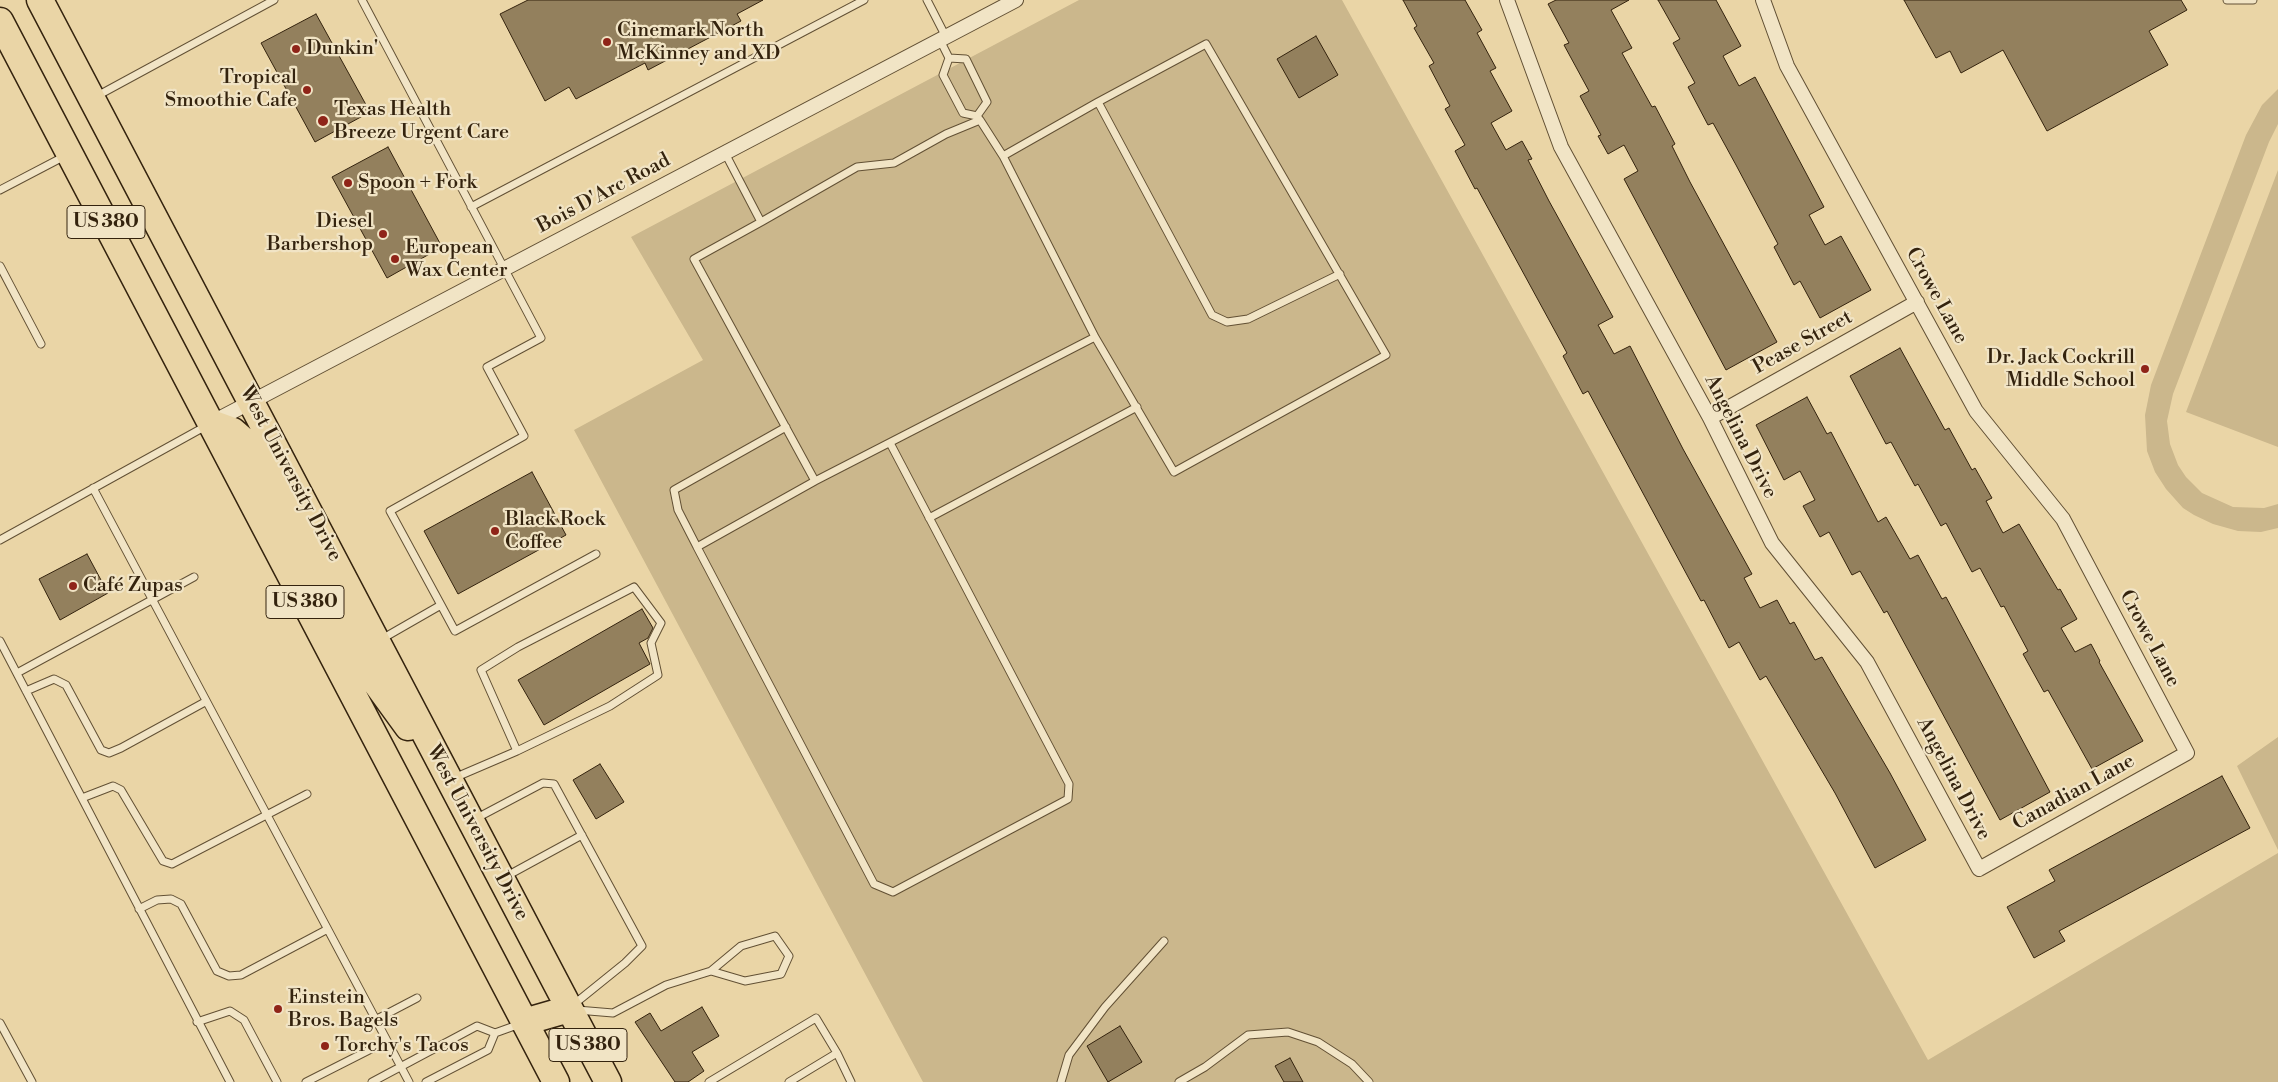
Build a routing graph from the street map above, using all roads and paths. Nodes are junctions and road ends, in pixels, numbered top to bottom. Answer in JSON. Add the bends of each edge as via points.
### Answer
{"nodes":[{"id":1,"x":40,"y":0,"type":"edge"},
{"id":2,"x":274,"y":0,"type":"edge"},
{"id":3,"x":362,"y":0,"type":"edge"},
{"id":4,"x":864,"y":0,"type":"edge"},
{"id":5,"x":927,"y":0,"type":"edge"},
{"id":6,"x":1016,"y":0,"type":"edge"},
{"id":7,"x":1506,"y":0,"type":"edge"},
{"id":8,"x":1763,"y":0,"type":"edge"},
{"id":9,"x":2227,"y":0,"type":"edge"},
{"id":10,"x":2253,"y":0,"type":"edge"},
{"id":11,"x":0,"y":21,"type":"edge"},
{"id":12,"x":943,"y":39,"type":"junction"},
{"id":13,"x":949,"y":58,"type":"junction"},
{"id":14,"x":92,"y":98,"type":"junction"},
{"id":15,"x":1098,"y":102,"type":"junction"},
{"id":16,"x":979,"y":118,"type":"junction"},
{"id":17,"x":725,"y":153,"type":"junction"},
{"id":18,"x":70,"y":154,"type":"junction"},
{"id":19,"x":1003,"y":156,"type":"junction"},
{"id":20,"x":0,"y":190,"type":"edge"},
{"id":21,"x":471,"y":208,"type":"junction"},
{"id":22,"x":761,"y":222,"type":"junction"},
{"id":23,"x":0,"y":266,"type":"edge"},
{"id":24,"x":504,"y":269,"type":"junction"},
{"id":25,"x":1340,"y":274,"type":"junction"},
{"id":26,"x":3,"y":278,"type":"edge"},
{"id":27,"x":1917,"y":302,"type":"junction"},
{"id":28,"x":1095,"y":337,"type":"junction"},
{"id":29,"x":41,"y":344,"type":"dead end"},
{"id":30,"x":252,"y":402,"type":"junction"},
{"id":31,"x":1137,"y":408,"type":"junction"},
{"id":32,"x":1710,"y":418,"type":"junction"},
{"id":33,"x":211,"y":423,"type":"junction"},
{"id":34,"x":786,"y":428,"type":"junction"},
{"id":35,"x":890,"y":443,"type":"junction"},
{"id":36,"x":815,"y":481,"type":"junction"},
{"id":37,"x":93,"y":488,"type":"junction"},
{"id":38,"x":929,"y":518,"type":"junction"},
{"id":39,"x":0,"y":540,"type":"edge"},
{"id":40,"x":696,"y":547,"type":"junction"},
{"id":41,"x":596,"y":554,"type":"dead end"},
{"id":42,"x":194,"y":577,"type":"dead end"},
{"id":43,"x":151,"y":599,"type":"junction"},
{"id":44,"x":441,"y":605,"type":"junction"},
{"id":45,"x":0,"y":641,"type":"edge"},
{"id":46,"x":378,"y":641,"type":"junction"},
{"id":47,"x":16,"y":672,"type":"junction"},
{"id":48,"x":26,"y":691,"type":"junction"},
{"id":49,"x":205,"y":702,"type":"junction"},
{"id":50,"x":517,"y":751,"type":"junction"},
{"id":51,"x":2187,"y":753,"type":"joint"},
{"id":52,"x":449,"y":780,"type":"junction"},
{"id":53,"x":307,"y":794,"type":"dead end"},
{"id":54,"x":82,"y":798,"type":"junction"},
{"id":55,"x":266,"y":817,"type":"junction"},
{"id":56,"x":471,"y":821,"type":"junction"},
{"id":57,"x":582,"y":835,"type":"junction"},
{"id":58,"x":1980,"y":869,"type":"joint"},
{"id":59,"x":502,"y":879,"type":"junction"},
{"id":60,"x":139,"y":909,"type":"junction"},
{"id":61,"x":326,"y":930,"type":"junction"},
{"id":62,"x":1164,"y":941,"type":"dead end"},
{"id":63,"x":711,"y":971,"type":"junction"},
{"id":64,"x":417,"y":998,"type":"dead end"},
{"id":65,"x":569,"y":1009,"type":"junction"},
{"id":66,"x":375,"y":1020,"type":"junction"},
{"id":67,"x":197,"y":1022,"type":"junction"},
{"id":68,"x":524,"y":1022,"type":"junction"},
{"id":69,"x":0,"y":1023,"type":"edge"},
{"id":70,"x":495,"y":1033,"type":"junction"},
{"id":71,"x":387,"y":1041,"type":"junction"},
{"id":72,"x":837,"y":1053,"type":"junction"},
{"id":73,"x":401,"y":1067,"type":"junction"},
{"id":74,"x":32,"y":1082,"type":"edge"},
{"id":75,"x":230,"y":1082,"type":"edge"},
{"id":76,"x":277,"y":1082,"type":"edge"},
{"id":77,"x":306,"y":1082,"type":"edge"},
{"id":78,"x":372,"y":1082,"type":"edge"},
{"id":79,"x":409,"y":1082,"type":"edge"},
{"id":80,"x":426,"y":1082,"type":"edge"},
{"id":81,"x":556,"y":1082,"type":"edge"},
{"id":82,"x":608,"y":1082,"type":"edge"},
{"id":83,"x":709,"y":1082,"type":"edge"},
{"id":84,"x":789,"y":1082,"type":"edge"},
{"id":85,"x":851,"y":1082,"type":"edge"},
{"id":86,"x":1060,"y":1082,"type":"edge"},
{"id":87,"x":1179,"y":1082,"type":"edge"},
{"id":88,"x":1369,"y":1082,"type":"edge"}],
"edges":[{"from":1,"to":14,"type":"highway","name":"West University Drive","number":"US 380"},
{"from":2,"to":14,"type":"lane"},
{"from":3,"to":21,"type":"lane"},
{"from":4,"to":21,"type":"lane"},
{"from":5,"to":12,"type":"lane"},
{"from":6,"to":12,"type":"street","name":"Bois D'Arc Road"},
{"from":7,"to":32,"type":"street","name":"Angelina Drive","via":[[1561,147]]},
{"from":8,"to":27,"type":"street","name":"Crowe Lane","via":[[1787,66]]},
{"from":9,"to":10,"type":"lane"},
{"from":11,"to":18,"type":"highway","number":"US 380"},
{"from":12,"to":13,"type":"lane"},
{"from":12,"to":17,"type":"street","name":"Bois D'Arc Road"},
{"from":13,"to":16,"type":"lane","via":[[942,75],[963,113]]},
{"from":13,"to":16,"type":"lane","via":[[966,59],[987,102]]},
{"from":14,"to":30,"type":"highway","name":"West University Drive","number":"US 380"},
{"from":15,"to":19,"type":"lane"},
{"from":15,"to":25,"type":"lane","via":[[1212,315],[1228,322],[1248,319]]},
{"from":15,"to":25,"type":"lane","via":[[1206,44]]},
{"from":16,"to":19,"type":"lane"},
{"from":16,"to":22,"type":"lane","via":[[894,164],[857,167]]},
{"from":17,"to":22,"type":"lane"},
{"from":17,"to":24,"type":"street","name":"Bois D'Arc Road"},
{"from":18,"to":20,"type":"lane"},
{"from":18,"to":33,"type":"highway","number":"US 380"},
{"from":19,"to":28,"type":"lane"},
{"from":21,"to":24,"type":"lane"},
{"from":22,"to":34,"type":"lane","via":[[694,259]]},
{"from":23,"to":26,"type":"lane"},
{"from":24,"to":30,"type":"street","name":"Bois D'Arc Road"},
{"from":24,"to":44,"type":"lane","via":[[541,338],[487,366],[524,436],[390,511]]},
{"from":25,"to":31,"type":"lane","via":[[1386,355],[1174,472]]},
{"from":26,"to":29,"type":"lane"},
{"from":27,"to":32,"type":"street","name":"Pease Street"},
{"from":27,"to":51,"type":"street","name":"Crowe Lane","via":[[1976,411],[2063,519]]},
{"from":28,"to":31,"type":"lane"},
{"from":28,"to":35,"type":"lane"},
{"from":30,"to":33,"type":"street","name":"Bois D'Arc Road"},
{"from":30,"to":46,"type":"highway","name":"West University Drive","number":"US 380"},
{"from":31,"to":38,"type":"lane"},
{"from":32,"to":58,"type":"street","name":"Angelina Drive","via":[[1772,543],[1867,662]]},
{"from":33,"to":37,"type":"lane"},
{"from":33,"to":52,"type":"highway","via":[[233,431],[249,444],[376,683]]},
{"from":33,"to":68,"type":"highway","number":"US 380"},
{"from":34,"to":36,"type":"lane"},
{"from":34,"to":40,"type":"lane","via":[[674,490],[678,510]]},
{"from":35,"to":36,"type":"lane"},
{"from":35,"to":38,"type":"lane"},
{"from":36,"to":40,"type":"lane"},
{"from":37,"to":39,"type":"lane"},
{"from":37,"to":43,"type":"lane"},
{"from":38,"to":40,"type":"lane","via":[[1069,784],[1068,799],[893,892],[874,884]]},
{"from":41,"to":44,"type":"lane","via":[[455,632]]},
{"from":42,"to":43,"type":"lane"},
{"from":43,"to":47,"type":"lane"},
{"from":43,"to":49,"type":"lane"},
{"from":44,"to":46,"type":"lane"},
{"from":45,"to":47,"type":"lane"},
{"from":46,"to":52,"type":"highway","name":"West University Drive","number":"US 380"},
{"from":47,"to":48,"type":"lane"},
{"from":48,"to":49,"type":"lane","via":[[54,680],[66,684],[101,750],[109,753]]},
{"from":48,"to":54,"type":"lane"},
{"from":49,"to":55,"type":"lane"},
{"from":50,"to":50,"type":"lane","via":[[610,706],[658,675],[651,643],[661,623],[634,587],[518,647],[481,670]]},
{"from":50,"to":52,"type":"lane"},
{"from":51,"to":58,"type":"street","name":"Canadian Lane"},
{"from":52,"to":56,"type":"highway","name":"West University Drive","number":"US 380"},
{"from":53,"to":55,"type":"lane"},
{"from":54,"to":55,"type":"lane","via":[[113,786],[121,790],[163,861],[172,864]]},
{"from":54,"to":60,"type":"lane"},
{"from":55,"to":61,"type":"lane"},
{"from":56,"to":57,"type":"lane","via":[[543,783],[554,784]]},
{"from":56,"to":59,"type":"highway","name":"West University Drive","number":"US 380"},
{"from":57,"to":59,"type":"lane"},
{"from":57,"to":65,"type":"lane","via":[[642,946]]},
{"from":59,"to":65,"type":"highway","name":"West University Drive","number":"US 380"},
{"from":60,"to":61,"type":"lane","via":[[157,900],[171,899],[182,904],[217,971],[228,976],[241,975]]},
{"from":60,"to":67,"type":"lane"},
{"from":61,"to":66,"type":"lane"},
{"from":62,"to":86,"type":"lane","via":[[1069,1055]]},
{"from":63,"to":63,"type":"lane","via":[[745,981],[781,974],[789,956],[775,936],[741,946]]},
{"from":63,"to":65,"type":"lane","via":[[666,985],[613,1013]]},
{"from":64,"to":66,"type":"lane"},
{"from":65,"to":68,"type":"highway"},
{"from":65,"to":82,"type":"highway","name":"West University Drive","number":"US 380"},
{"from":66,"to":71,"type":"lane"},
{"from":67,"to":75,"type":"lane"},
{"from":67,"to":76,"type":"lane","via":[[230,1011],[244,1020]]},
{"from":68,"to":70,"type":"lane"},
{"from":68,"to":81,"type":"highway","number":"US 380"},
{"from":69,"to":74,"type":"lane"},
{"from":70,"to":73,"type":"lane","via":[[477,1026]]},
{"from":70,"to":80,"type":"lane","via":[[488,1050]]},
{"from":71,"to":73,"type":"lane"},
{"from":71,"to":77,"type":"lane"},
{"from":72,"to":83,"type":"lane","via":[[816,1018]]},
{"from":72,"to":84,"type":"lane"},
{"from":72,"to":85,"type":"lane"},
{"from":73,"to":78,"type":"lane"},
{"from":73,"to":79,"type":"lane"},
{"from":87,"to":88,"type":"lane","via":[[1248,1035],[1288,1032],[1318,1042],[1352,1064]]}]}
